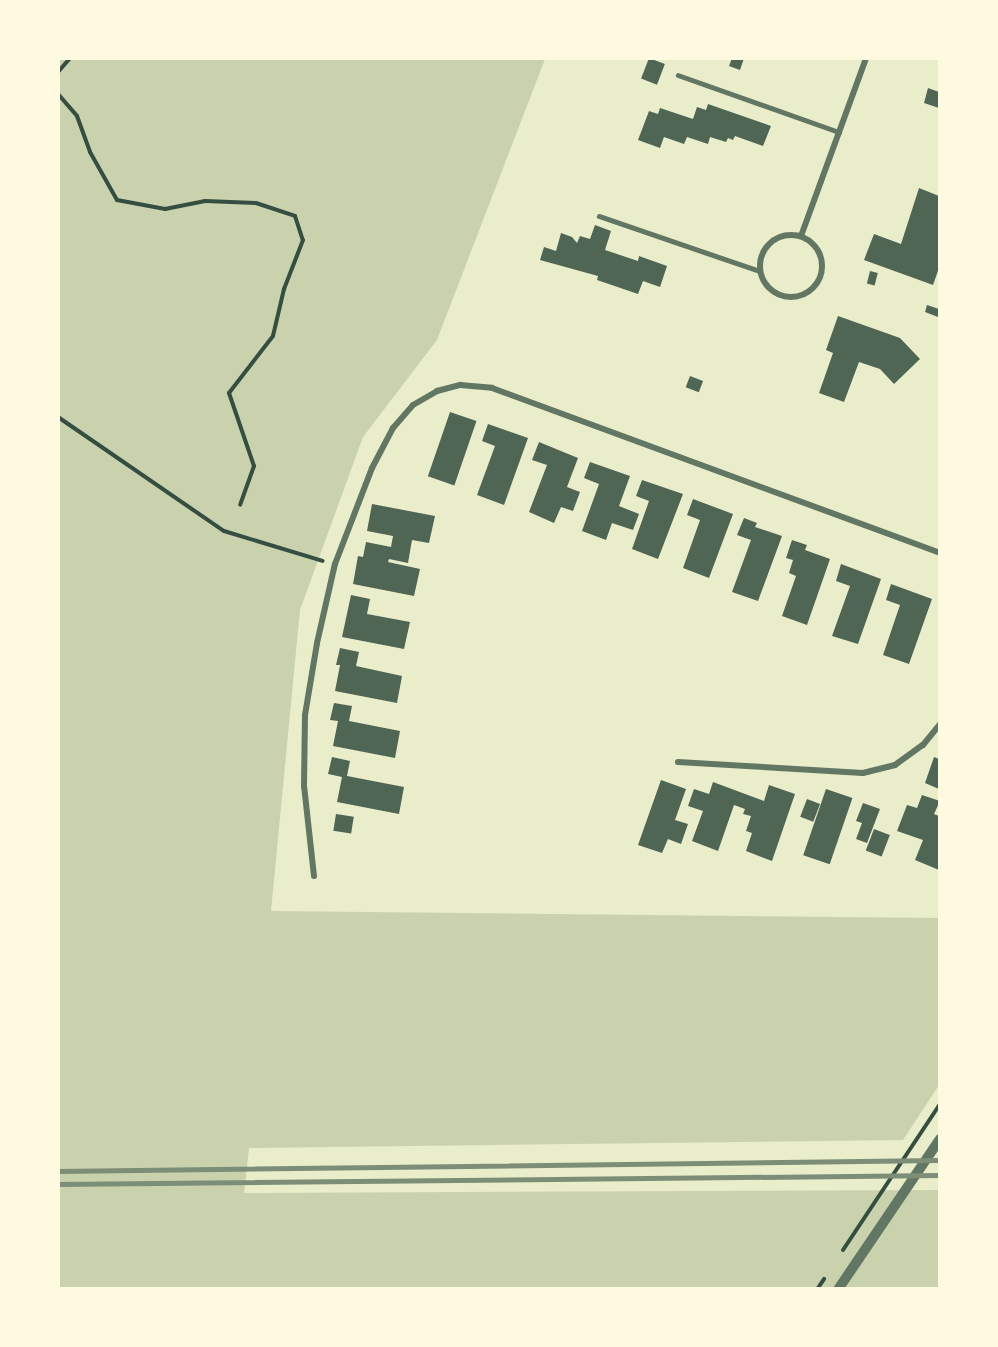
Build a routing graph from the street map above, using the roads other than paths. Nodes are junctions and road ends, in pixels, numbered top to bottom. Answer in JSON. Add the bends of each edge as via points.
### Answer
{"nodes":[{"id":1,"x":866,"y":58,"type":"edge"},
{"id":2,"x":678,"y":75,"type":"dead end"},
{"id":3,"x":839,"y":132,"type":"junction"},
{"id":4,"x":599,"y":216,"type":"dead end"},
{"id":5,"x":801,"y":236,"type":"junction"},
{"id":6,"x":760,"y":270,"type":"junction"},
{"id":7,"x":939,"y":553,"type":"edge"},
{"id":8,"x":939,"y":724,"type":"edge"},
{"id":9,"x":678,"y":762,"type":"dead end"},
{"id":10,"x":315,"y":876,"type":"dead end"},
{"id":11,"x":939,"y":1139,"type":"edge"},
{"id":12,"x":839,"y":1288,"type":"edge"}],
"edges":[{"from":1,"to":3,"type":"street"},
{"from":2,"to":3,"type":"lane"},
{"from":3,"to":5,"type":"street"},
{"from":4,"to":6,"type":"lane"},
{"from":5,"to":6,"type":"street","via":[[784,236],[772,242],[763,253]]},
{"from":5,"to":6,"type":"street","via":[[819,252],[822,266],[820,279],[812,290],[788,297],[774,292],[765,284]]},
{"from":7,"to":10,"type":"street","via":[[492,388],[460,385],[437,391],[413,405],[393,428],[372,468],[335,564],[305,715],[304,786]]},
{"from":8,"to":9,"type":"street","via":[[923,745],[895,765],[863,773]]},
{"from":11,"to":12,"type":"street"}]}
